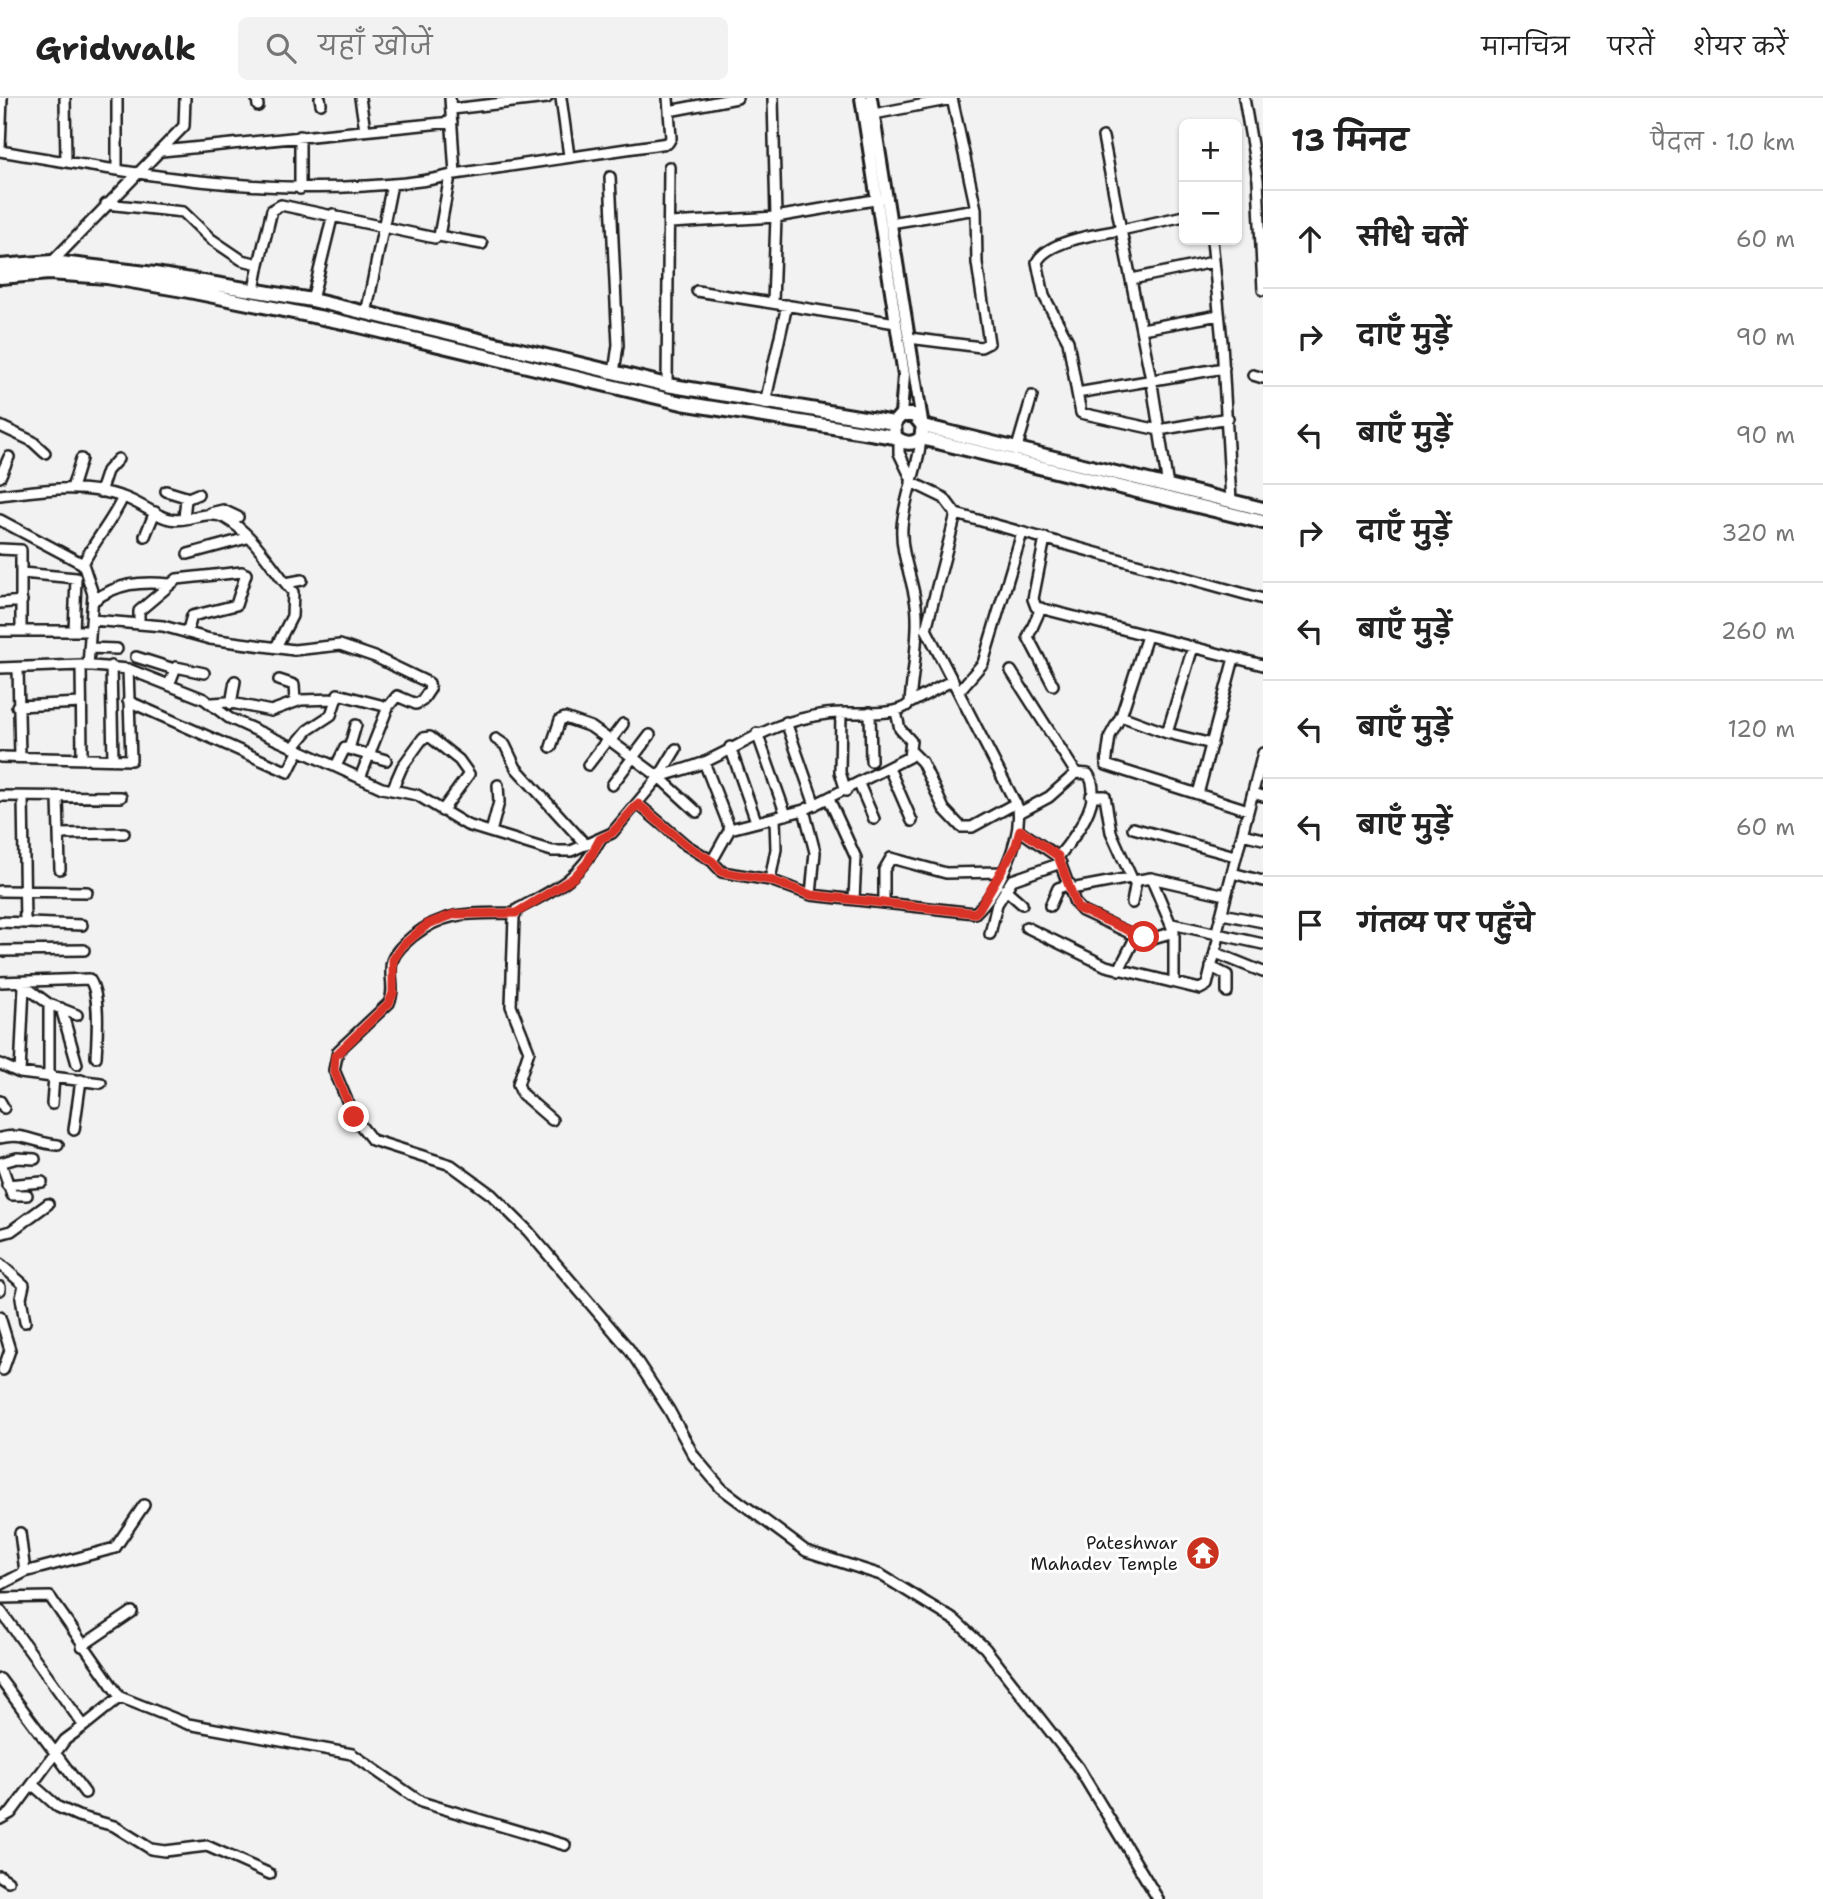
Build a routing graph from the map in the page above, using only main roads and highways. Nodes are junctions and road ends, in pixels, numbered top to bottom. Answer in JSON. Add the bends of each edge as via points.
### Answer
{"nodes":[{"id":1,"x":0,"y":266,"type":"edge"},
{"id":2,"x":0,"y":277,"type":"edge"},
{"id":3,"x":898,"y":419,"type":"junction"},
{"id":4,"x":922,"y":428,"type":"junction"},
{"id":5,"x":897,"y":439,"type":"junction"},
{"id":6,"x":1263,"y":509,"type":"edge"},
{"id":7,"x":1263,"y":522,"type":"edge"}],
"edges":[{"from":1,"to":3,"type":"main road","via":[[52,262],[254,290],[667,385],[765,403]]},
{"from":2,"to":5,"type":"main road","via":[[72,274],[188,291],[338,321],[682,403]]},
{"from":3,"to":4,"type":"main road","via":[[914,415]]},
{"from":3,"to":5,"type":"main road"},
{"from":4,"to":5,"type":"main road","via":[[909,444]]},
{"from":4,"to":6,"type":"main road"},
{"from":4,"to":7,"type":"main road","via":[[1166,500]]}]}
